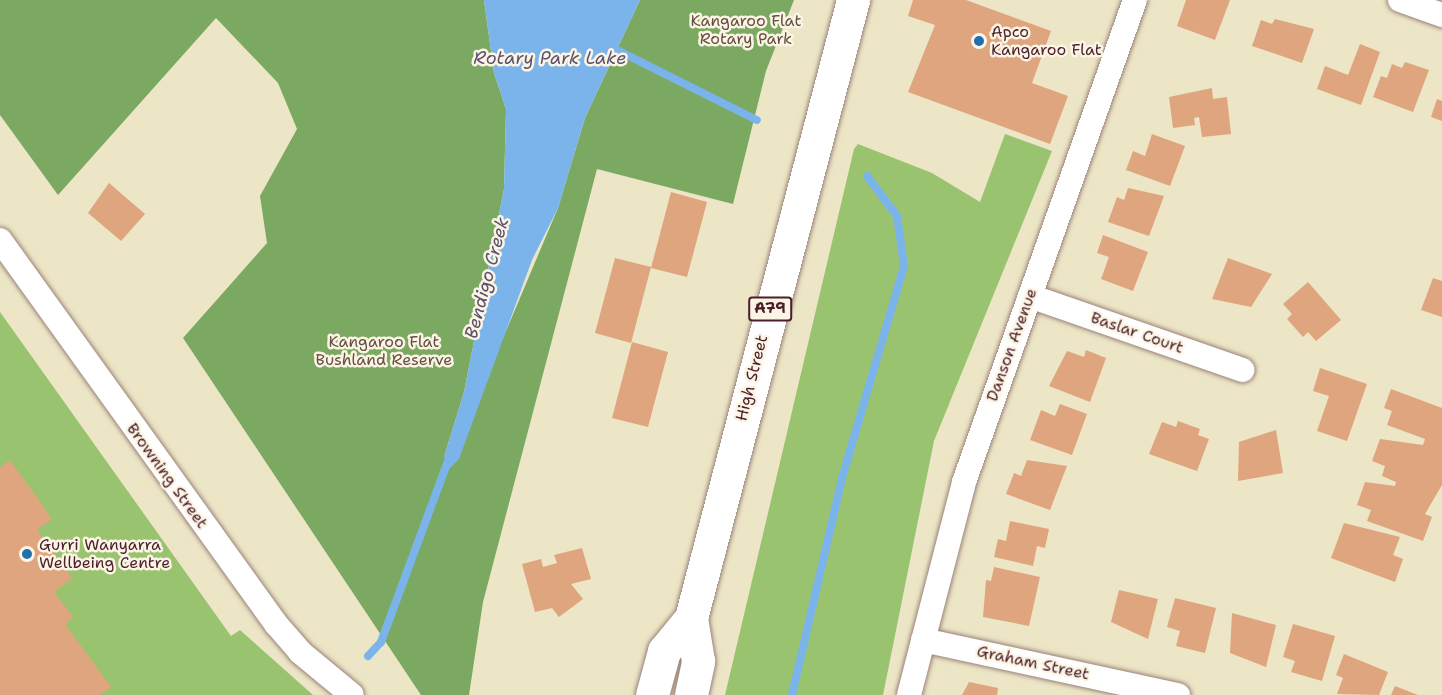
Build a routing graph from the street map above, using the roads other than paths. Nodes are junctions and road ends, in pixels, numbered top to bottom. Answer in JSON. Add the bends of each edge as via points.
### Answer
{"nodes":[{"id":1,"x":853,"y":0,"type":"edge"},
{"id":2,"x":1135,"y":0,"type":"edge"},
{"id":3,"x":1400,"y":0,"type":"edge"},
{"id":4,"x":1442,"y":15,"type":"edge"},
{"id":5,"x":0,"y":240,"type":"edge"},
{"id":6,"x":1030,"y":296,"type":"junction"},
{"id":7,"x":1244,"y":370,"type":"dead end"},
{"id":8,"x":691,"y":618,"type":"junction"},
{"id":9,"x":923,"y":640,"type":"junction"},
{"id":10,"x":352,"y":695,"type":"edge"},
{"id":11,"x":652,"y":695,"type":"edge"},
{"id":12,"x":691,"y":695,"type":"edge"},
{"id":13,"x":909,"y":695,"type":"edge"},
{"id":14,"x":1178,"y":695,"type":"edge"}],
"edges":[{"from":1,"to":8,"type":"highway","name":"High Street","number":"A79"},
{"from":2,"to":6,"type":"street","name":"Danson Avenue"},
{"from":3,"to":4,"type":"street"},
{"from":5,"to":10,"type":"street","name":"Browning Street","via":[[276,624],[300,652]]},
{"from":6,"to":7,"type":"street","name":"Baslar Court"},
{"from":6,"to":9,"type":"street","name":"Danson Avenue","via":[[964,482]]},
{"from":8,"to":11,"type":"highway","name":"High Street","number":"A79","via":[[664,651]]},
{"from":8,"to":12,"type":"highway","name":"High Street","number":"A79","via":[[698,661]]},
{"from":9,"to":13,"type":"street","name":"Danson Avenue"},
{"from":9,"to":14,"type":"street","name":"Graham Street"}]}
